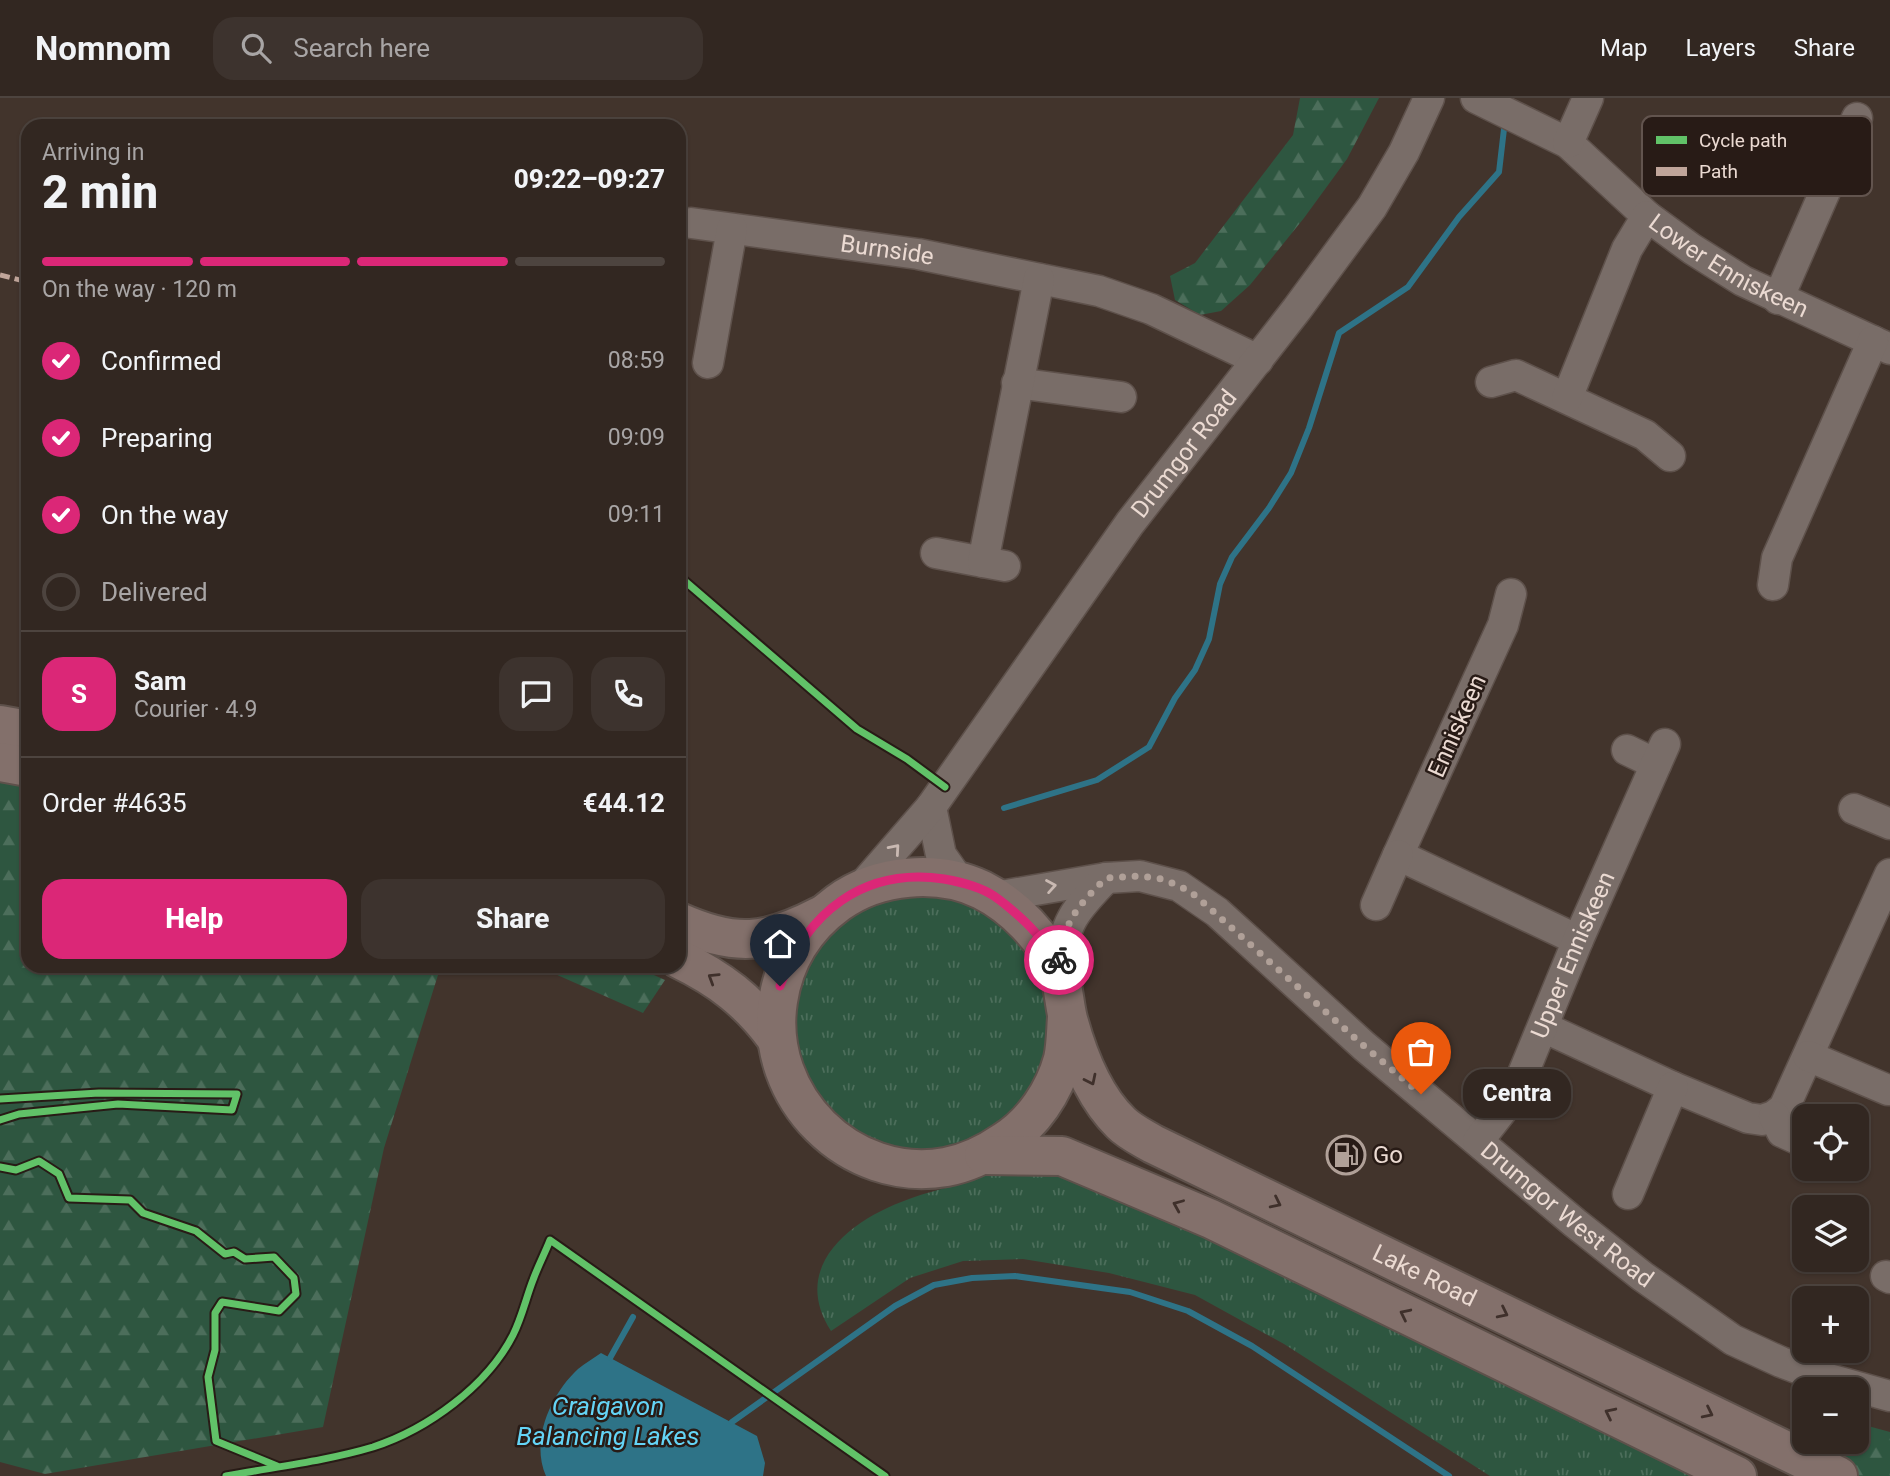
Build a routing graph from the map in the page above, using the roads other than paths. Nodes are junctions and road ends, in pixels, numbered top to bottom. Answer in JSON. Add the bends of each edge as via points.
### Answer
{"nodes":[{"id":1,"x":1429,"y":98,"type":"edge"},
{"id":2,"x":1588,"y":98,"type":"edge"},
{"id":3,"x":1481,"y":100,"type":"edge"},
{"id":4,"x":1568,"y":142,"type":"junction"},
{"id":5,"x":1819,"y":196,"type":"edge"},
{"id":6,"x":1647,"y":216,"type":"junction"},
{"id":7,"x":691,"y":223,"type":"dead end"},
{"id":8,"x":732,"y":229,"type":"junction"},
{"id":9,"x":1039,"y":279,"type":"junction"},
{"id":10,"x":1778,"y":299,"type":"junction"},
{"id":11,"x":1881,"y":345,"type":"edge"},
{"id":12,"x":1258,"y":360,"type":"junction"},
{"id":13,"x":708,"y":363,"type":"dead end"},
{"id":14,"x":1491,"y":382,"type":"dead end"},
{"id":15,"x":1017,"y":383,"type":"junction"},
{"id":16,"x":1121,"y":397,"type":"dead end"},
{"id":17,"x":1567,"y":398,"type":"junction"},
{"id":18,"x":1670,"y":456,"type":"dead end"},
{"id":19,"x":936,"y":553,"type":"dead end"},
{"id":20,"x":1773,"y":585,"type":"dead end"},
{"id":21,"x":1511,"y":594,"type":"dead end"},
{"id":22,"x":0,"y":725,"type":"edge"},
{"id":23,"x":21,"y":729,"type":"edge"},
{"id":24,"x":1627,"y":750,"type":"dead end"},
{"id":25,"x":0,"y":762,"type":"edge"},
{"id":26,"x":21,"y":766,"type":"edge"},
{"id":27,"x":931,"y":807,"type":"junction"},
{"id":28,"x":1854,"y":809,"type":"dead end"},
{"id":29,"x":1890,"y":824,"type":"edge"},
{"id":30,"x":1398,"y":855,"type":"junction"},
{"id":31,"x":1890,"y":874,"type":"edge"},
{"id":32,"x":1106,"y":878,"type":"junction"},
{"id":33,"x":960,"y":882,"type":"junction"},
{"id":34,"x":858,"y":891,"type":"junction"},
{"id":35,"x":995,"y":897,"type":"junction"},
{"id":36,"x":1376,"y":905,"type":"dead end"},
{"id":37,"x":824,"y":913,"type":"junction"},
{"id":38,"x":686,"y":925,"type":"edge"},
{"id":39,"x":1578,"y":940,"type":"junction"},
{"id":40,"x":686,"y":963,"type":"edge"},
{"id":41,"x":1057,"y":969,"type":"junction"},
{"id":42,"x":1067,"y":1017,"type":"junction"},
{"id":43,"x":1543,"y":1027,"type":"junction"},
{"id":44,"x":776,"y":1038,"type":"junction"},
{"id":45,"x":1808,"y":1056,"type":"junction"},
{"id":46,"x":1673,"y":1087,"type":"junction"},
{"id":47,"x":1888,"y":1090,"type":"dead end"},
{"id":48,"x":1774,"y":1116,"type":"junction"},
{"id":49,"x":1792,"y":1137,"type":"edge"},
{"id":50,"x":1478,"y":1141,"type":"junction"},
{"id":51,"x":984,"y":1155,"type":"junction"},
{"id":52,"x":1628,"y":1194,"type":"dead end"},
{"id":53,"x":1890,"y":1396,"type":"edge"},
{"id":54,"x":1737,"y":1476,"type":"edge"},
{"id":55,"x":1838,"y":1476,"type":"edge"}],
"edges":[{"from":1,"to":12,"type":"street","name":"Drumgor Road","via":[[1372,207]]},
{"from":2,"to":4,"type":"street"},
{"from":3,"to":4,"type":"street","name":"Lower Enniskeen"},
{"from":4,"to":6,"type":"street","name":"Lower Enniskeen"},
{"from":5,"to":10,"type":"street"},
{"from":6,"to":10,"type":"street","name":"Lower Enniskeen","via":[[1743,281]]},
{"from":6,"to":17,"type":"street","via":[[1628,249]]},
{"from":7,"to":8,"type":"street","name":"Burnside"},
{"from":8,"to":9,"type":"street","name":"Burnside","via":[[918,254]]},
{"from":8,"to":13,"type":"street"},
{"from":9,"to":12,"type":"street","name":"Burnside","via":[[1151,309]]},
{"from":9,"to":15,"type":"street"},
{"from":10,"to":11,"type":"street","name":"Lower Enniskeen"},
{"from":11,"to":20,"type":"street","via":[[1777,558]]},
{"from":12,"to":27,"type":"street","name":"Drumgor Road","via":[[1130,523]]},
{"from":14,"to":17,"type":"street","via":[[1516,375]]},
{"from":15,"to":16,"type":"street"},
{"from":15,"to":19,"type":"street","via":[[994,564]]},
{"from":17,"to":18,"type":"street","via":[[1646,435]]},
{"from":21,"to":30,"type":"street","name":"Enniskeen","via":[[1503,625]]},
{"from":22,"to":23,"type":"highway"},
{"from":24,"to":39,"type":"street","name":"Upper Enniskeen","via":[[1661,754]]},
{"from":25,"to":26,"type":"highway"},
{"from":27,"to":33,"type":"street","via":[[941,855]]},
{"from":34,"to":27,"type":"street","name":"Drumgor Road","one_way":true},
{"from":28,"to":29,"type":"street"},
{"from":30,"to":36,"type":"street","name":"Enniskeen"},
{"from":30,"to":39,"type":"street"},
{"from":31,"to":45,"type":"street"},
{"from":35,"to":32,"type":"street","name":"Drumgor West Road","one_way":true},
{"from":32,"to":41,"type":"street","via":[[1078,906],[1063,934]]},
{"from":32,"to":50,"type":"street","name":"Drumgor West Road","via":[[1161,879],[1196,896]]},
{"from":33,"to":34,"type":"highway","via":[[926,877],[891,880]]},
{"from":33,"to":35,"type":"highway"},
{"from":34,"to":37,"type":"highway"},
{"from":35,"to":41,"type":"highway","via":[[1038,935]]},
{"from":37,"to":38,"type":"highway","via":[[792,930],[742,940]]},
{"from":37,"to":44,"type":"highway","via":[[790,959],[780,986]]},
{"from":39,"to":43,"type":"street","name":"Upper Enniskeen"},
{"from":44,"to":40,"type":"highway","one_way":true,"via":[[737,994]]},
{"from":41,"to":42,"type":"highway"},
{"from":42,"to":51,"type":"highway","via":[[1063,1059],[1047,1098],[1020,1131]]},
{"from":42,"to":55,"type":"highway","name":"Lake Road","one_way":true,"via":[[1097,1092],[1122,1124],[1153,1144]]},
{"from":43,"to":46,"type":"street"},
{"from":43,"to":50,"type":"street","name":"Upper Enniskeen","via":[[1520,1081]]},
{"from":44,"to":51,"type":"highway","via":[[794,1095],[842,1146],[883,1164],[926,1169]]},
{"from":45,"to":47,"type":"street"},
{"from":45,"to":48,"type":"street","via":[[1784,1108]]},
{"from":46,"to":48,"type":"street","via":[[1748,1118]]},
{"from":46,"to":52,"type":"street"},
{"from":48,"to":49,"type":"street","via":[[1782,1132]]},
{"from":50,"to":53,"type":"street","name":"Drumgor West Road","via":[[1623,1261],[1733,1340],[1818,1376]]},
{"from":54,"to":51,"type":"highway","name":"Lake Road","one_way":true,"via":[[1211,1219],[1062,1156]]}]}
